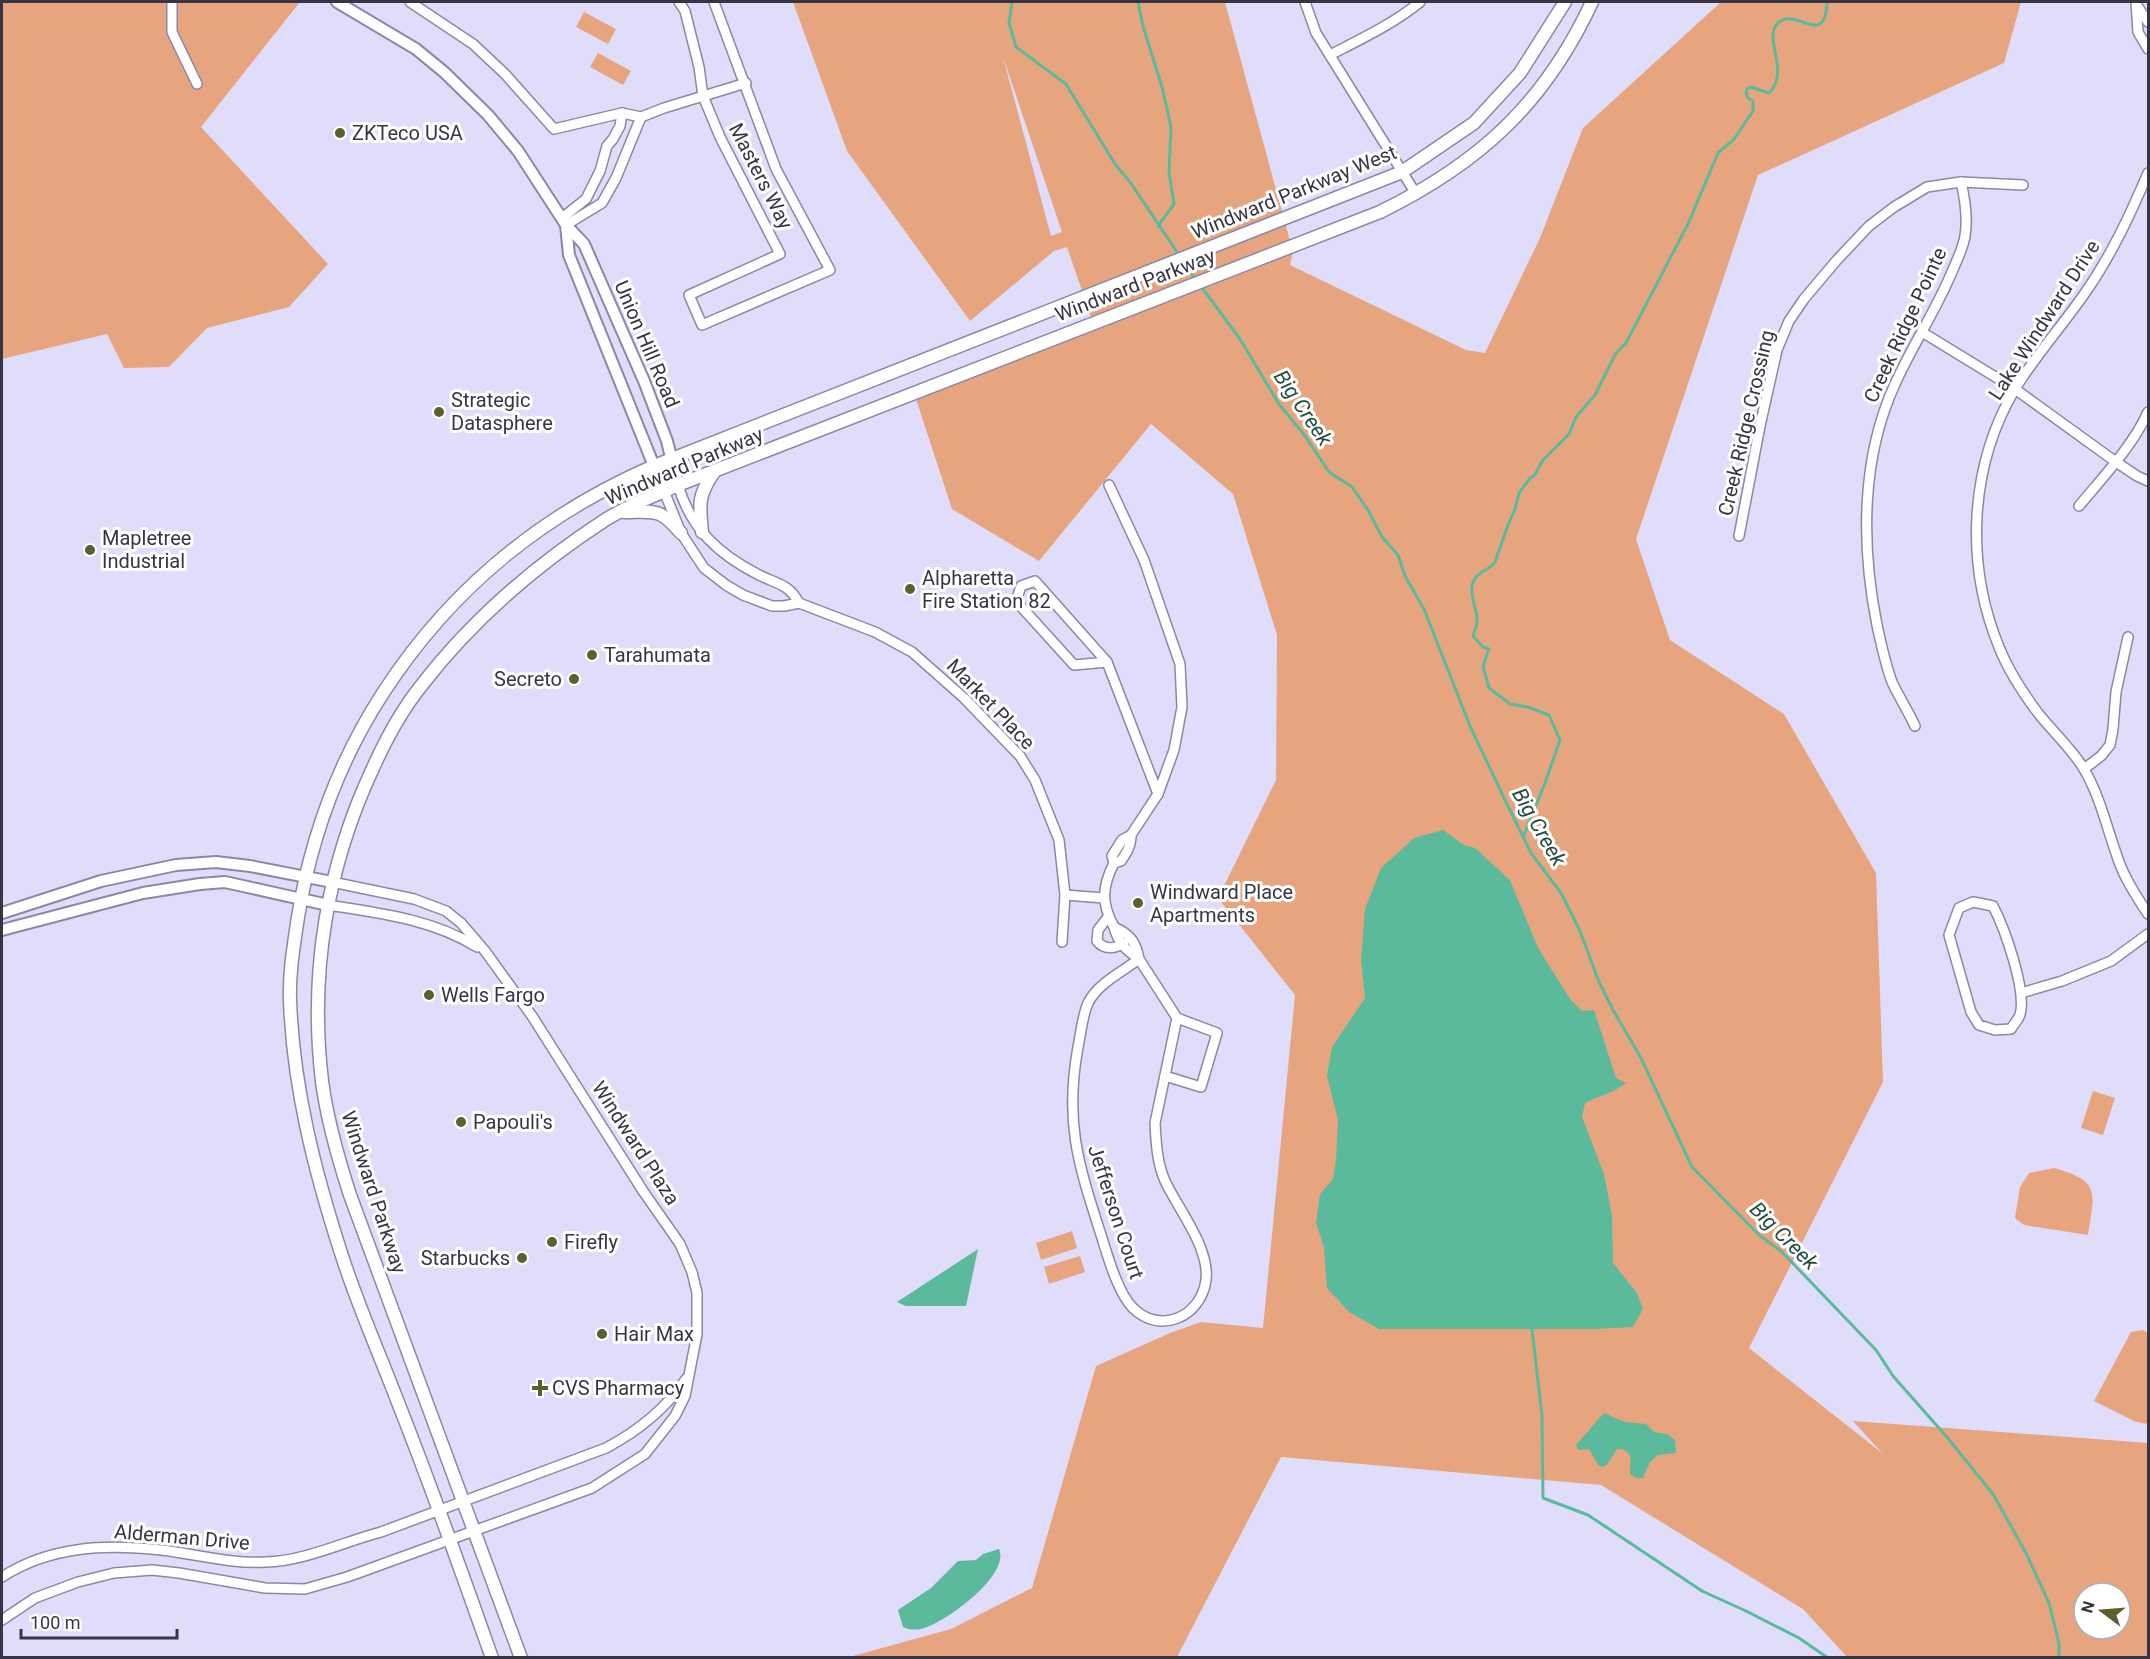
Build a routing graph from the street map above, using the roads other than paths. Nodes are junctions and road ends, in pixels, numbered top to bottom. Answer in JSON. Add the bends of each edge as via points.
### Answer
{"nodes":[{"id":1,"x":172,"y":2,"type":"edge"},
{"id":2,"x":337,"y":2,"type":"edge"},
{"id":3,"x":410,"y":2,"type":"edge"},
{"id":4,"x":679,"y":2,"type":"edge"},
{"id":5,"x":714,"y":2,"type":"edge"},
{"id":6,"x":1305,"y":2,"type":"edge"},
{"id":7,"x":1420,"y":2,"type":"edge"},
{"id":8,"x":1565,"y":2,"type":"edge"},
{"id":9,"x":1592,"y":2,"type":"edge"},
{"id":10,"x":2137,"y":3,"type":"edge"},
{"id":11,"x":2148,"y":22,"type":"edge"},
{"id":12,"x":2148,"y":49,"type":"edge"},
{"id":13,"x":1330,"y":55,"type":"junction"},
{"id":14,"x":746,"y":83,"type":"junction"},
{"id":15,"x":197,"y":84,"type":"dead end"},
{"id":16,"x":703,"y":96,"type":"junction"},
{"id":17,"x":622,"y":113,"type":"junction"},
{"id":18,"x":641,"y":117,"type":"junction"},
{"id":19,"x":1402,"y":172,"type":"junction"},
{"id":20,"x":2148,"y":173,"type":"edge"},
{"id":21,"x":1961,"y":182,"type":"junction"},
{"id":22,"x":2023,"y":185,"type":"dead end"},
{"id":23,"x":1416,"y":194,"type":"junction"},
{"id":24,"x":586,"y":199,"type":"junction"},
{"id":25,"x":602,"y":203,"type":"junction"},
{"id":26,"x":564,"y":222,"type":"junction"},
{"id":27,"x":1148,"y":273,"type":"joint"},
{"id":28,"x":611,"y":303,"type":"junction"},
{"id":29,"x":592,"y":314,"type":"junction"},
{"id":30,"x":1922,"y":332,"type":"junction"},
{"id":31,"x":2015,"y":388,"type":"junction"},
{"id":32,"x":2148,"y":412,"type":"edge"},
{"id":33,"x":672,"y":460,"type":"junction"},
{"id":34,"x":2116,"y":462,"type":"junction"},
{"id":35,"x":654,"y":466,"type":"junction"},
{"id":36,"x":715,"y":471,"type":"junction"},
{"id":37,"x":2148,"y":481,"type":"edge"},
{"id":38,"x":678,"y":485,"type":"junction"},
{"id":39,"x":1109,"y":486,"type":"dead end"},
{"id":40,"x":664,"y":491,"type":"junction"},
{"id":41,"x":2079,"y":506,"type":"dead end"},
{"id":42,"x":620,"y":512,"type":"junction"},
{"id":43,"x":702,"y":532,"type":"junction"},
{"id":44,"x":681,"y":533,"type":"junction"},
{"id":45,"x":1739,"y":536,"type":"dead end"},
{"id":46,"x":799,"y":603,"type":"junction"},
{"id":47,"x":2128,"y":637,"type":"dead end"},
{"id":48,"x":1107,"y":662,"type":"junction"},
{"id":49,"x":1916,"y":726,"type":"dead end"},
{"id":50,"x":2084,"y":770,"type":"junction"},
{"id":51,"x":1158,"y":795,"type":"junction"},
{"id":52,"x":305,"y":877,"type":"junction"},
{"id":53,"x":332,"y":882,"type":"junction"},
{"id":54,"x":1065,"y":895,"type":"junction"},
{"id":55,"x":1104,"y":898,"type":"junction"},
{"id":56,"x":301,"y":900,"type":"junction"},
{"id":57,"x":327,"y":905,"type":"junction"},
{"id":58,"x":2,"y":913,"type":"edge"},
{"id":59,"x":2148,"y":914,"type":"edge"},
{"id":60,"x":1108,"y":917,"type":"junction"},
{"id":61,"x":1114,"y":927,"type":"junction"},
{"id":62,"x":2,"y":930,"type":"edge"},
{"id":63,"x":2148,"y":934,"type":"edge"},
{"id":64,"x":1130,"y":938,"type":"junction"},
{"id":65,"x":1062,"y":942,"type":"dead end"},
{"id":66,"x":1122,"y":945,"type":"junction"},
{"id":67,"x":485,"y":951,"type":"junction"},
{"id":68,"x":1139,"y":959,"type":"junction"},
{"id":69,"x":2021,"y":993,"type":"junction"},
{"id":70,"x":1177,"y":1018,"type":"junction"},
{"id":71,"x":1165,"y":1076,"type":"junction"},
{"id":72,"x":689,"y":1375,"type":"junction"},
{"id":73,"x":463,"y":1501,"type":"junction"},
{"id":74,"x":438,"y":1510,"type":"junction"},
{"id":75,"x":474,"y":1532,"type":"junction"},
{"id":76,"x":449,"y":1541,"type":"junction"},
{"id":77,"x":2,"y":1577,"type":"edge"},
{"id":78,"x":2,"y":1620,"type":"edge"},
{"id":79,"x":492,"y":1658,"type":"edge"},
{"id":80,"x":521,"y":1658,"type":"edge"}],
"edges":[{"from":1,"to":15,"type":"street","via":[[172,32]]},
{"from":2,"to":26,"type":"street","name":"Union Hill Road","via":[[416,50],[476,102],[518,150]]},
{"from":3,"to":17,"type":"street","via":[[473,44],[554,129]]},
{"from":4,"to":16,"type":"street","name":"Masters Way","via":[[685,11]]},
{"from":5,"to":14,"type":"street"},
{"from":6,"to":13,"type":"street","via":[[1316,33]]},
{"from":7,"to":13,"type":"street","via":[[1367,37]]},
{"from":8,"to":19,"type":"main road","name":"Windward Parkway West","via":[[1520,73],[1474,123]]},
{"from":9,"to":23,"type":"main road","name":"Windward Parkway","via":[[1546,82],[1511,122],[1466,161]]},
{"from":10,"to":11,"type":"street"},
{"from":10,"to":12,"type":"street","via":[[2138,32]]},
{"from":13,"to":19,"type":"street"},
{"from":14,"to":16,"type":"street"},
{"from":14,"to":16,"type":"street","name":"Masters Way","via":[[776,169],[830,270],[702,325],[689,295],[780,254]]},
{"from":16,"to":18,"type":"street"},
{"from":17,"to":18,"type":"street"},
{"from":17,"to":24,"type":"street","via":[[620,126],[607,146]]},
{"from":18,"to":25,"type":"street"},
{"from":19,"to":23,"type":"street"},
{"from":19,"to":27,"type":"main road","name":"Windward Parkway West"},
{"from":20,"to":31,"type":"street","name":"Lake Windward Drive","via":[[2114,247]]},
{"from":21,"to":22,"type":"street","name":"Creek Ridge Crossing"},
{"from":21,"to":30,"type":"street","name":"Creek Ridge Pointe","via":[[1967,221],[1965,237]]},
{"from":21,"to":45,"type":"street","name":"Creek Ridge Crossing","via":[[1927,187],[1869,225],[1829,268],[1789,321],[1765,404]]},
{"from":23,"to":36,"type":"main road","name":"Windward Parkway","via":[[1380,212]]},
{"from":24,"to":25,"type":"street"},
{"from":24,"to":26,"type":"street"},
{"from":25,"to":26,"type":"street"},
{"from":26,"to":28,"type":"street","name":"Union Hill Road","via":[[584,244]]},
{"from":26,"to":29,"type":"street","name":"Union Hill Road","via":[[569,255]]},
{"from":27,"to":33,"type":"main road","name":"Windward Parkway"},
{"from":28,"to":29,"type":"street"},
{"from":28,"to":33,"type":"street","name":"Union Hill Road"},
{"from":29,"to":35,"type":"street","name":"Union Hill Road"},
{"from":30,"to":31,"type":"street"},
{"from":30,"to":49,"type":"street","name":"Creek Ridge Pointe","via":[[1881,418],[1866,516],[1871,592],[1883,653]]},
{"from":31,"to":34,"type":"street"},
{"from":31,"to":50,"type":"street","name":"Lake Windward Drive","via":[[1992,442],[1978,498],[1976,556],[1980,585],[1999,648],[2018,684]]},
{"from":32,"to":34,"type":"street"},
{"from":33,"to":35,"type":"main road","name":"Windward Parkway"},
{"from":33,"to":38,"type":"street","name":"Union Hill Road"},
{"from":34,"to":37,"type":"street"},
{"from":34,"to":41,"type":"street"},
{"from":35,"to":40,"type":"street","name":"Union Hill Road"},
{"from":35,"to":52,"type":"main road","name":"Windward Parkway","via":[[574,506],[531,534],[448,608],[387,687],[354,742]]},
{"from":36,"to":38,"type":"main road","name":"Windward Parkway"},
{"from":36,"to":43,"type":"main road","via":[[700,499]]},
{"from":38,"to":40,"type":"main road","name":"Windward Parkway"},
{"from":38,"to":43,"type":"street","name":"Market Place","via":[[684,506]]},
{"from":39,"to":51,"type":"street","via":[[1144,560],[1180,664],[1182,707],[1174,750]]},
{"from":40,"to":42,"type":"main road","name":"Windward Parkway"},
{"from":40,"to":44,"type":"street","name":"Market Place"},
{"from":42,"to":44,"type":"main road","via":[[658,513]]},
{"from":42,"to":53,"type":"main road","name":"Windward Parkway","via":[[521,582],[420,686],[393,728],[359,798]]},
{"from":43,"to":46,"type":"street","name":"Market Place","via":[[725,556],[788,587]]},
{"from":44,"to":46,"type":"street","name":"Market Place","via":[[704,568],[726,585],[772,606]]},
{"from":46,"to":54,"type":"street","name":"Market Place","via":[[862,626],[912,652],[996,729],[1025,764],[1050,813],[1059,840]]},
{"from":47,"to":50,"type":"street","via":[[2110,745]]},
{"from":48,"to":48,"type":"street","via":[[1035,581],[1021,586],[1016,601],[1074,665]]},
{"from":48,"to":51,"type":"street"},
{"from":50,"to":59,"type":"street","name":"Lake Windward Drive","via":[[2101,805],[2121,867]]},
{"from":51,"to":55,"type":"street","via":[[1131,835],[1131,845],[1112,856],[1114,863]]},
{"from":52,"to":53,"type":"street"},
{"from":52,"to":56,"type":"main road","name":"Windward Parkway"},
{"from":52,"to":58,"type":"street","via":[[239,864],[177,865],[101,881]]},
{"from":53,"to":57,"type":"main road","name":"Windward Parkway"},
{"from":53,"to":67,"type":"street","name":"Windward Plaza","via":[[414,899],[446,911]]},
{"from":54,"to":55,"type":"street"},
{"from":54,"to":65,"type":"street","name":"Market Place"},
{"from":55,"to":60,"type":"street"},
{"from":56,"to":57,"type":"street","name":"Windward Plaza"},
{"from":56,"to":62,"type":"street","name":"Windward Plaza","via":[[225,882],[200,884],[143,893]]},
{"from":56,"to":74,"type":"main road","name":"Windward Parkway","via":[[290,1000],[303,1116],[342,1258]]},
{"from":57,"to":67,"type":"street","name":"Windward Plaza","via":[[399,916],[460,937]]},
{"from":57,"to":73,"type":"main road","name":"Windward Parkway","via":[[318,1024],[322,1081],[336,1149]]},
{"from":60,"to":61,"type":"street"},
{"from":60,"to":66,"type":"street","via":[[1098,930],[1097,941],[1108,948]]},
{"from":61,"to":64,"type":"street"},
{"from":61,"to":66,"type":"street"},
{"from":63,"to":69,"type":"street","via":[[2111,961]]},
{"from":64,"to":66,"type":"street"},
{"from":64,"to":68,"type":"street","via":[[1137,945]]},
{"from":66,"to":68,"type":"street"},
{"from":67,"to":72,"type":"street","name":"Windward Plaza","via":[[532,1016],[680,1244],[697,1293],[697,1334]]},
{"from":68,"to":70,"type":"street"},
{"from":68,"to":71,"type":"street","name":"Jefferson Court","via":[[1095,991],[1088,1003],[1076,1058],[1072,1113],[1080,1167],[1112,1270],[1131,1306],[1155,1321],[1172,1320],[1194,1308],[1206,1280],[1199,1246],[1160,1166],[1155,1123]]},
{"from":69,"to":69,"type":"street","via":[[2020,1017],[2011,1029],[1979,1025],[1971,1012],[1949,935],[1959,908],[1973,902],[1993,906],[2002,924]]},
{"from":70,"to":71,"type":"street","name":"Jefferson Court"},
{"from":70,"to":71,"type":"street","via":[[1217,1033],[1201,1087]]},
{"from":72,"to":73,"type":"street","name":"Windward Plaza","via":[[659,1412],[629,1436]]},
{"from":72,"to":75,"type":"street","name":"Windward Plaza","via":[[685,1396],[675,1416],[636,1461],[592,1488]]},
{"from":73,"to":74,"type":"street","name":"Alderman Drive"},
{"from":73,"to":75,"type":"main road","name":"Windward Parkway"},
{"from":74,"to":76,"type":"main road","name":"Windward Parkway"},
{"from":74,"to":77,"type":"street","name":"Alderman Drive","via":[[381,1532],[267,1563],[223,1561],[162,1550],[87,1547],[41,1557]]},
{"from":75,"to":76,"type":"street","name":"Windward Plaza"},
{"from":75,"to":80,"type":"main road","name":"Windward Parkway"},
{"from":76,"to":78,"type":"street","name":"Alderman Drive","via":[[347,1578],[304,1589],[265,1588],[152,1570],[114,1573],[35,1599]]},
{"from":76,"to":79,"type":"main road","name":"Windward Parkway"}]}
